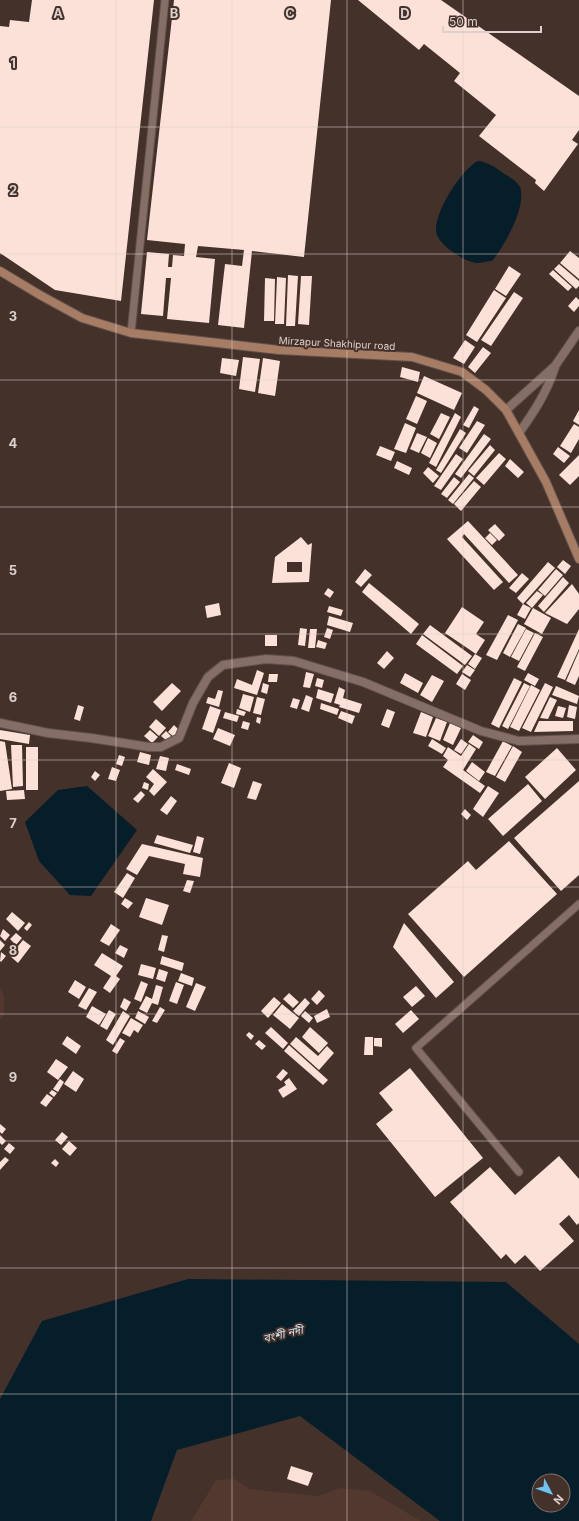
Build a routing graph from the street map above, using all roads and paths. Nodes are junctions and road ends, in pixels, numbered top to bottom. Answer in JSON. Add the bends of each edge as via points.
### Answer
{"nodes":[{"id":1,"x":166,"y":0,"type":"edge"},
{"id":2,"x":0,"y":271,"type":"edge"},
{"id":3,"x":579,"y":331,"type":"edge"},
{"id":4,"x":131,"y":333,"type":"junction"},
{"id":5,"x":555,"y":366,"type":"junction"},
{"id":6,"x":506,"y":410,"type":"junction"},
{"id":7,"x":519,"y":433,"type":"junction"},
{"id":8,"x":579,"y":559,"type":"edge"},
{"id":9,"x":0,"y":722,"type":"edge"},
{"id":10,"x":579,"y":739,"type":"edge"},
{"id":11,"x":579,"y":904,"type":"edge"},
{"id":12,"x":518,"y":1172,"type":"dead end"}],
"edges":[{"from":1,"to":4,"type":"lane"},
{"from":2,"to":4,"type":"main road","name":"Mirzapur Shakhipur road","via":[[82,318]]},
{"from":3,"to":5,"type":"street"},
{"from":4,"to":6,"type":"main road","name":"Mirzapur Shakhipur road","via":[[279,350],[412,357],[462,372],[486,390]]},
{"from":5,"to":6,"type":"street"},
{"from":5,"to":7,"type":"street","via":[[549,386],[539,405]]},
{"from":6,"to":7,"type":"main road","name":"Mirzapur Shakhipur road"},
{"from":7,"to":8,"type":"main road","name":"Mirzapur Shakhipur road","via":[[546,482]]},
{"from":9,"to":10,"type":"street","via":[[48,733],[149,748],[161,747],[179,738],[193,703],[208,677],[223,665],[266,660],[294,661],[363,682],[481,731],[519,741]]},
{"from":11,"to":12,"type":"lane","via":[[416,1048]]}]}
